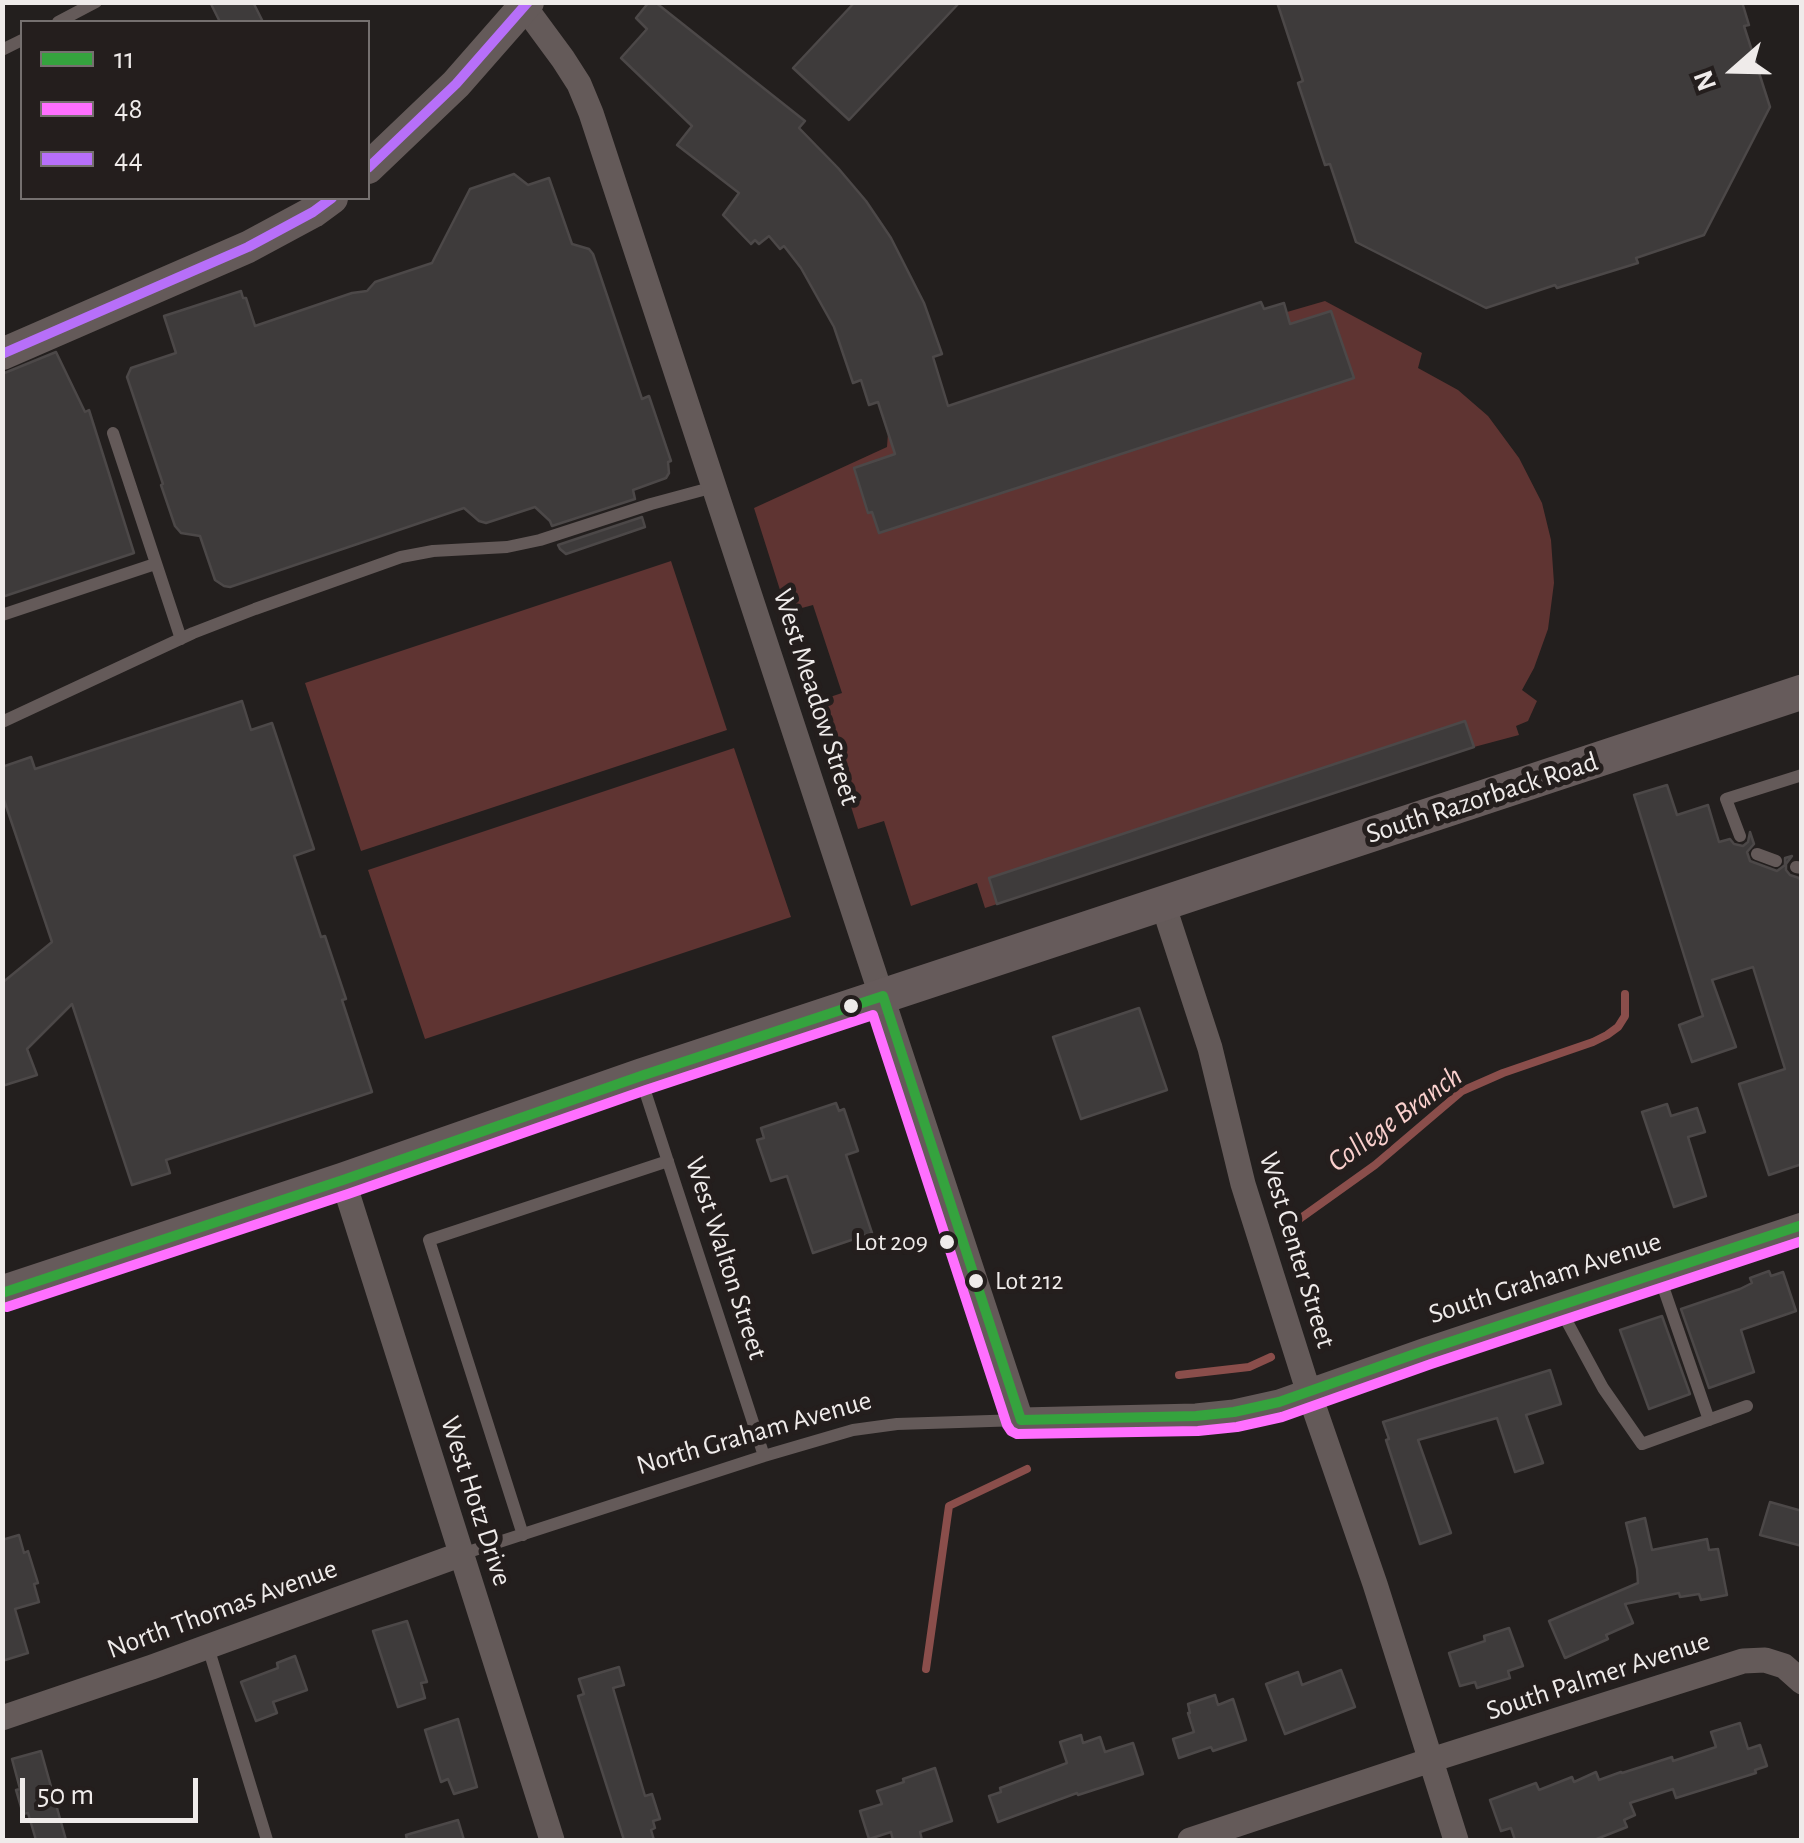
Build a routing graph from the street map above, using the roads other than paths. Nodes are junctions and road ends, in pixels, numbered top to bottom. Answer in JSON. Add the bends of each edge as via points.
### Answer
{"nodes":[{"id":1,"x":96,"y":2,"type":"edge"},
{"id":2,"x":526,"y":4,"type":"edge"},
{"id":3,"x":62,"y":20,"type":"edge"},
{"id":4,"x":370,"y":166,"type":"edge"},
{"id":5,"x":329,"y":200,"type":"edge"},
{"id":6,"x":2,"y":354,"type":"edge"},
{"id":7,"x":113,"y":433,"type":"dead end"},
{"id":8,"x":714,"y":487,"type":"junction"},
{"id":9,"x":155,"y":564,"type":"junction"},
{"id":10,"x":2,"y":614,"type":"edge"},
{"id":11,"x":181,"y":639,"type":"junction"},
{"id":12,"x":1802,"y":692,"type":"edge"},
{"id":13,"x":2,"y":722,"type":"edge"},
{"id":14,"x":1802,"y":775,"type":"edge"},
{"id":15,"x":1740,"y":836,"type":"dead end"},
{"id":16,"x":1758,"y":854,"type":"dead end"},
{"id":17,"x":1776,"y":861,"type":"dead end"},
{"id":18,"x":1163,"y":904,"type":"junction"},
{"id":19,"x":883,"y":996,"type":"junction"},
{"id":20,"x":641,"y":1076,"type":"junction"},
{"id":21,"x":668,"y":1161,"type":"junction"},
{"id":22,"x":343,"y":1180,"type":"junction"},
{"id":23,"x":1802,"y":1226,"type":"edge"},
{"id":24,"x":1658,"y":1272,"type":"junction"},
{"id":25,"x":2,"y":1294,"type":"edge"},
{"id":26,"x":1558,"y":1306,"type":"junction"},
{"id":27,"x":1308,"y":1390,"type":"junction"},
{"id":28,"x":1747,"y":1406,"type":"dead end"},
{"id":29,"x":1021,"y":1420,"type":"junction"},
{"id":30,"x":1709,"y":1420,"type":"junction"},
{"id":31,"x":764,"y":1456,"type":"junction"},
{"id":32,"x":523,"y":1535,"type":"junction"},
{"id":33,"x":462,"y":1554,"type":"junction"},
{"id":34,"x":208,"y":1647,"type":"junction"},
{"id":35,"x":1792,"y":1674,"type":"edge"},
{"id":36,"x":2,"y":1718,"type":"edge"},
{"id":37,"x":1430,"y":1760,"type":"junction"},
{"id":38,"x":267,"y":1840,"type":"edge"},
{"id":39,"x":552,"y":1840,"type":"edge"},
{"id":40,"x":1190,"y":1840,"type":"edge"},
{"id":41,"x":1456,"y":1840,"type":"edge"}],
"edges":[{"from":1,"to":3,"type":"lane"},
{"from":2,"to":4,"type":"street","via":[[456,84]]},
{"from":2,"to":8,"type":"street","name":"West Meadow Street","via":[[580,84]]},
{"from":5,"to":6,"type":"street","via":[[248,247]]},
{"from":7,"to":9,"type":"lane"},
{"from":8,"to":11,"type":"lane","via":[[540,540],[401,557]]},
{"from":8,"to":19,"type":"street","name":"West Meadow Street"},
{"from":9,"to":10,"type":"lane"},
{"from":9,"to":11,"type":"lane"},
{"from":11,"to":13,"type":"lane"},
{"from":12,"to":18,"type":"main road","name":"South Razorback Road"},
{"from":14,"to":15,"type":"lane","via":[[1726,799]]},
{"from":16,"to":17,"type":"lane"},
{"from":18,"to":19,"type":"main road","name":"South Razorback Road"},
{"from":18,"to":27,"type":"street","name":"West Center Street"},
{"from":19,"to":20,"type":"main road","name":"South Razorback Road"},
{"from":19,"to":29,"type":"street","name":"West Meadow Street"},
{"from":20,"to":21,"type":"lane","name":"West Walton Street"},
{"from":20,"to":22,"type":"main road","name":"South Razorback Road"},
{"from":21,"to":31,"type":"lane","name":"West Walton Street"},
{"from":21,"to":32,"type":"lane","via":[[428,1240]]},
{"from":22,"to":25,"type":"main road","name":"South Razorback Road"},
{"from":22,"to":33,"type":"street","name":"West Hotz Drive"},
{"from":23,"to":24,"type":"street","name":"South Graham Avenue"},
{"from":24,"to":26,"type":"street","name":"South Graham Avenue"},
{"from":24,"to":30,"type":"lane"},
{"from":26,"to":27,"type":"street","name":"South Graham Avenue"},
{"from":26,"to":30,"type":"lane","via":[[1642,1444]]},
{"from":27,"to":29,"type":"street","name":"North Graham Avenue","via":[[1279,1402],[1196,1416]]},
{"from":27,"to":37,"type":"street","name":"West Center Street"},
{"from":28,"to":30,"type":"lane"},
{"from":29,"to":31,"type":"lane","name":"North Graham Avenue","via":[[853,1430]]},
{"from":31,"to":32,"type":"lane","name":"North Graham Avenue"},
{"from":32,"to":33,"type":"lane","name":"North Graham Avenue"},
{"from":33,"to":34,"type":"street","name":"North Thomas Avenue"},
{"from":33,"to":39,"type":"street","name":"West Hotz Drive"},
{"from":34,"to":36,"type":"street","name":"North Thomas Avenue"},
{"from":34,"to":38,"type":"lane"},
{"from":35,"to":37,"type":"street","name":"South Palmer Avenue","via":[[1766,1660],[1744,1661]]},
{"from":37,"to":40,"type":"street","name":"South Palmer Avenue"},
{"from":37,"to":41,"type":"street","name":"West Center Street"}]}
